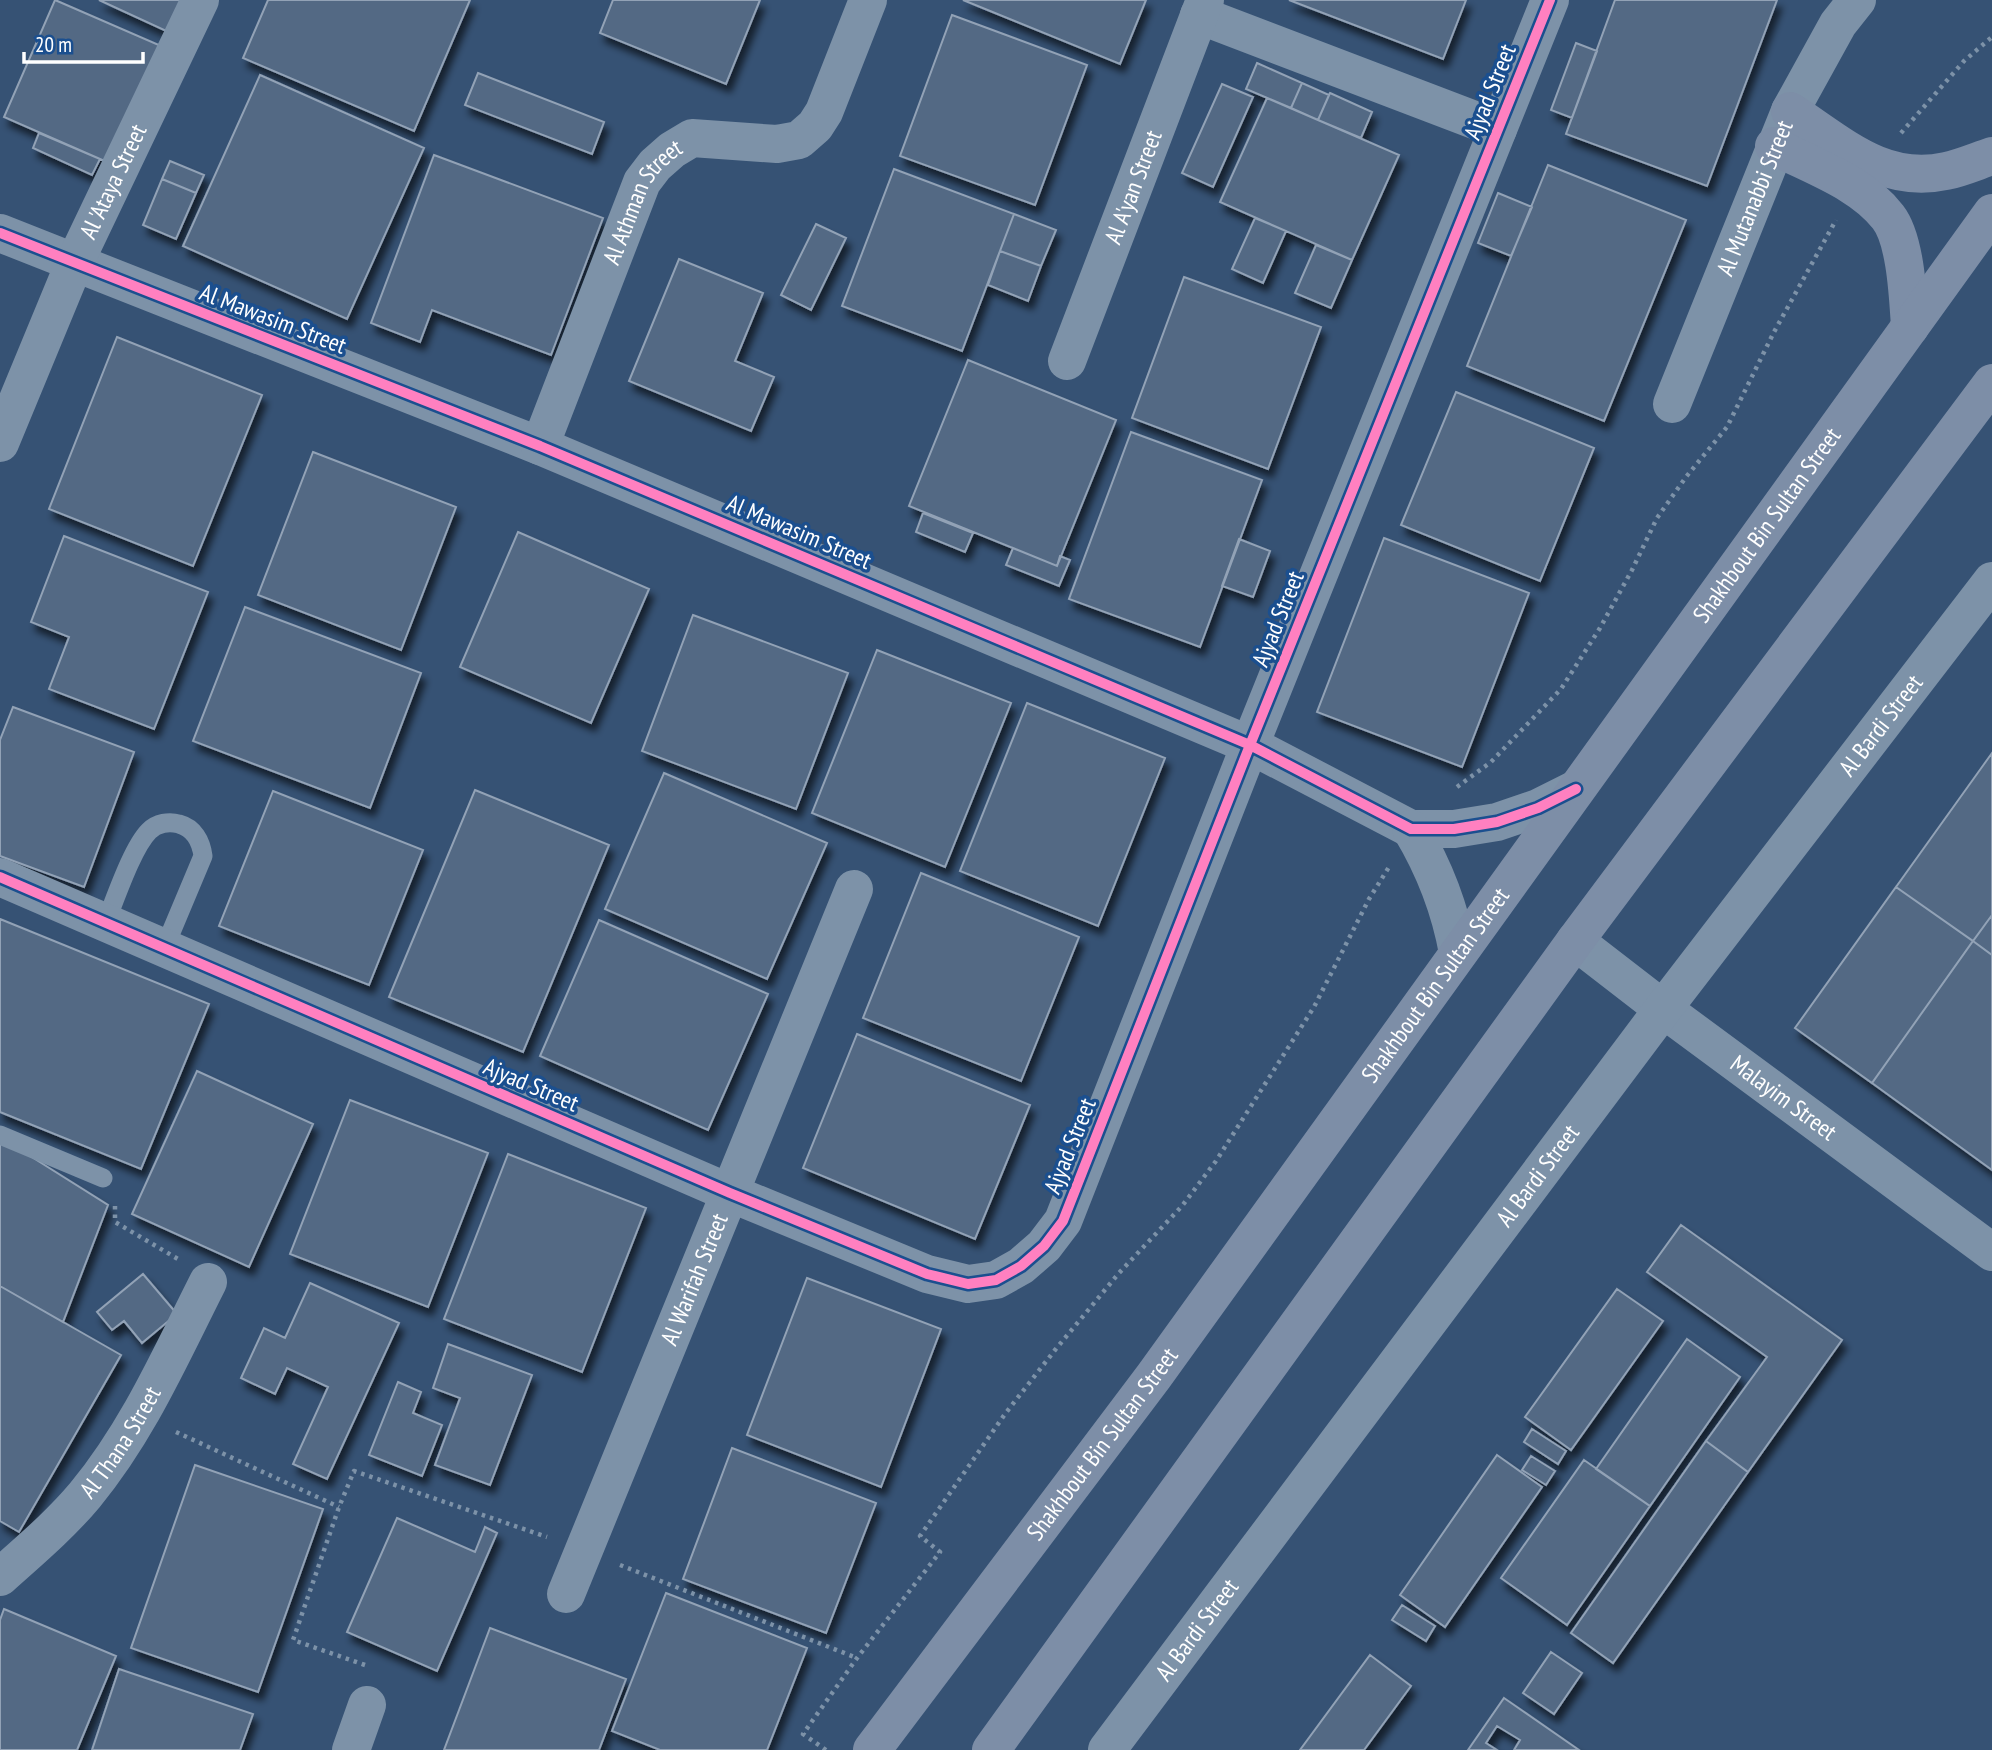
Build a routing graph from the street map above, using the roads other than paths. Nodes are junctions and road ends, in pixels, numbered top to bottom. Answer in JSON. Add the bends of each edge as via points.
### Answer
{"nodes":[{"id":1,"x":200,"y":0,"type":"edge"},
{"id":2,"x":868,"y":0,"type":"edge"},
{"id":3,"x":1550,"y":0,"type":"edge"},
{"id":4,"x":1857,"y":0,"type":"edge"},
{"id":5,"x":1202,"y":8,"type":"edge"},
{"id":6,"x":1790,"y":111,"type":"junction"},
{"id":7,"x":1498,"y":128,"type":"junction"},
{"id":8,"x":1774,"y":146,"type":"junction"},
{"id":9,"x":1992,"y":156,"type":"edge"},
{"id":10,"x":1862,"y":175,"type":"junction"},
{"id":11,"x":1992,"y":213,"type":"edge"},
{"id":12,"x":0,"y":233,"type":"edge"},
{"id":13,"x":74,"y":264,"type":"junction"},
{"id":14,"x":1910,"y":327,"type":"junction"},
{"id":15,"x":1067,"y":362,"type":"dead end"},
{"id":16,"x":1992,"y":383,"type":"edge"},
{"id":17,"x":1672,"y":404,"type":"dead end"},
{"id":18,"x":0,"y":443,"type":"edge"},
{"id":19,"x":540,"y":446,"type":"junction"},
{"id":20,"x":1986,"y":602,"type":"edge"},
{"id":21,"x":1250,"y":745,"type":"junction"},
{"id":22,"x":1576,"y":789,"type":"junction"},
{"id":23,"x":1411,"y":829,"type":"junction"},
{"id":24,"x":0,"y":877,"type":"edge"},
{"id":25,"x":854,"y":890,"type":"dead end"},
{"id":26,"x":105,"y":924,"type":"junction"},
{"id":27,"x":1575,"y":941,"type":"junction"},
{"id":28,"x":164,"y":949,"type":"junction"},
{"id":29,"x":1458,"y":953,"type":"junction"},
{"id":30,"x":1663,"y":1009,"type":"junction"},
{"id":31,"x":0,"y":1135,"type":"edge"},
{"id":32,"x":103,"y":1178,"type":"road end"},
{"id":33,"x":730,"y":1193,"type":"junction"},
{"id":34,"x":1992,"y":1252,"type":"edge"},
{"id":35,"x":208,"y":1282,"type":"road end"},
{"id":36,"x":0,"y":1577,"type":"edge"},
{"id":37,"x":566,"y":1594,"type":"dead end"},
{"id":38,"x":367,"y":1705,"type":"road end"},
{"id":39,"x":351,"y":1750,"type":"edge"},
{"id":40,"x":872,"y":1750,"type":"edge"},
{"id":41,"x":991,"y":1750,"type":"edge"},
{"id":42,"x":1107,"y":1750,"type":"edge"}],
"edges":[{"from":1,"to":13,"type":"street","name":"Al 'Ataya Street"},
{"from":2,"to":19,"type":"street","name":"Al Athman Street","via":[[824,112],[799,140],[777,144],[692,138],[672,150],[642,182]]},
{"from":3,"to":7,"type":"street","name":"Ajyad Street"},
{"from":4,"to":6,"type":"street","name":"Al Mutanabbi Street","via":[[1838,24]]},
{"from":5,"to":7,"type":"street","name":"Al A'yan Street"},
{"from":5,"to":15,"type":"street","name":"Al A'yan Street"},
{"from":6,"to":8,"type":"street","name":"Al Mutanabbi Street"},
{"from":6,"to":10,"type":"main road"},
{"from":7,"to":21,"type":"street","name":"Ajyad Street"},
{"from":8,"to":10,"type":"main road"},
{"from":8,"to":17,"type":"street","name":"Al Mutanabbi Street"},
{"from":9,"to":10,"type":"main road","via":[[1947,171]]},
{"from":10,"to":14,"type":"main road","via":[[1889,218],[1901,250]]},
{"from":11,"to":14,"type":"main road","name":"Shakhbout Bin Sultan Street"},
{"from":12,"to":13,"type":"street","name":"Al Mawasim Street"},
{"from":13,"to":18,"type":"street","name":"Al 'Ataya Street"},
{"from":13,"to":19,"type":"street","name":"Al Mawasim Street"},
{"from":14,"to":22,"type":"main road","name":"Shakhbout Bin Sultan Street"},
{"from":16,"to":27,"type":"main road"},
{"from":19,"to":21,"type":"street","name":"Al Mawasim Street"},
{"from":20,"to":30,"type":"street","name":"Al Bardi Street"},
{"from":21,"to":23,"type":"street","name":"Al Mawasim Street"},
{"from":21,"to":33,"type":"street","name":"Ajyad Street","via":[[1063,1221],[1021,1266],[996,1280],[968,1284],[927,1274]]},
{"from":22,"to":23,"type":"street","name":"Al Mawasim Street","via":[[1497,822]]},
{"from":22,"to":29,"type":"main road","name":"Shakhbout Bin Sultan Street"},
{"from":23,"to":29,"type":"street","via":[[1441,888]]},
{"from":24,"to":26,"type":"street","name":"Ajyad Street"},
{"from":25,"to":33,"type":"street","name":"Al Warifah Street"},
{"from":26,"to":28,"type":"street","name":"Ajyad Street"},
{"from":26,"to":28,"type":"lane","via":[[150,829],[168,821],[187,826],[201,842],[203,856]]},
{"from":27,"to":30,"type":"street","name":"Malayim Street"},
{"from":27,"to":41,"type":"main road"},
{"from":28,"to":33,"type":"street","name":"Ajyad Street"},
{"from":29,"to":40,"type":"main road","name":"Shakhbout Bin Sultan Street","via":[[1154,1376]]},
{"from":30,"to":34,"type":"street","name":"Malayim Street"},
{"from":30,"to":42,"type":"street","name":"Al Bardi Street"},
{"from":31,"to":32,"type":"lane"},
{"from":33,"to":37,"type":"street","name":"Al Warifah Street"},
{"from":35,"to":36,"type":"street","name":"Al Thana Street","via":[[140,1415],[108,1465],[59,1524]]},
{"from":38,"to":39,"type":"street"}]}
